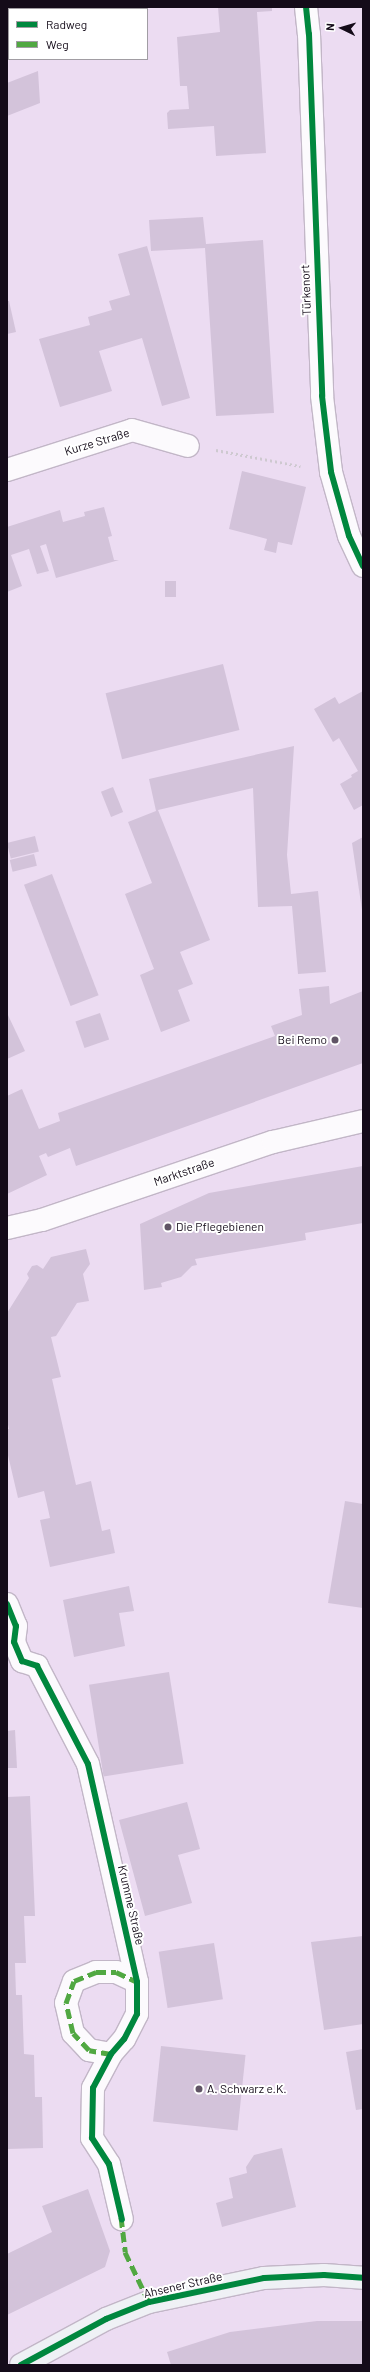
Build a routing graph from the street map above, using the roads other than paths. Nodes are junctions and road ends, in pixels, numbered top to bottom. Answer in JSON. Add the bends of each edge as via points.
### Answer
{"nodes":[{"id":1,"x":306,"y":7,"type":"edge"},
{"id":2,"x":188,"y":446,"type":"road end"},
{"id":3,"x":7,"y":470,"type":"edge"},
{"id":4,"x":363,"y":566,"type":"edge"},
{"id":5,"x":363,"y":1121,"type":"edge"},
{"id":6,"x":7,"y":1228,"type":"edge"},
{"id":7,"x":7,"y":1604,"type":"edge"},
{"id":8,"x":137,"y":1982,"type":"junction"},
{"id":9,"x":112,"y":2054,"type":"junction"},
{"id":10,"x":122,"y":2220,"type":"dead end"},
{"id":11,"x":363,"y":2278,"type":"edge"},
{"id":12,"x":21,"y":2365,"type":"edge"}],
"edges":[{"from":1,"to":4,"type":"street","name":"Türkenort","via":[[322,396],[331,472],[349,536]]},
{"from":2,"to":3,"type":"street","name":"Kurze Straße","via":[[132,430]]},
{"from":5,"to":6,"type":"street","name":"Marktstraße","via":[[272,1142],[42,1220]]},
{"from":7,"to":8,"type":"street","name":"Krumme Straße","via":[[16,1626],[14,1642],[22,1661],[37,1666],[88,1764]]},
{"from":8,"to":9,"type":"street","name":"Krumme Straße","via":[[137,2014],[124,2039]]},
{"from":8,"to":9,"type":"street","via":[[116,1972],[96,1972],[74,1981],[66,2004],[73,2033],[89,2050]]},
{"from":9,"to":10,"type":"street","name":"Krumme Straße","via":[[93,2088],[92,2138],[109,2164]]},
{"from":11,"to":12,"type":"main road","name":"Ahsener Straße","via":[[324,2275],[264,2278],[150,2302],[106,2319]]}]}
